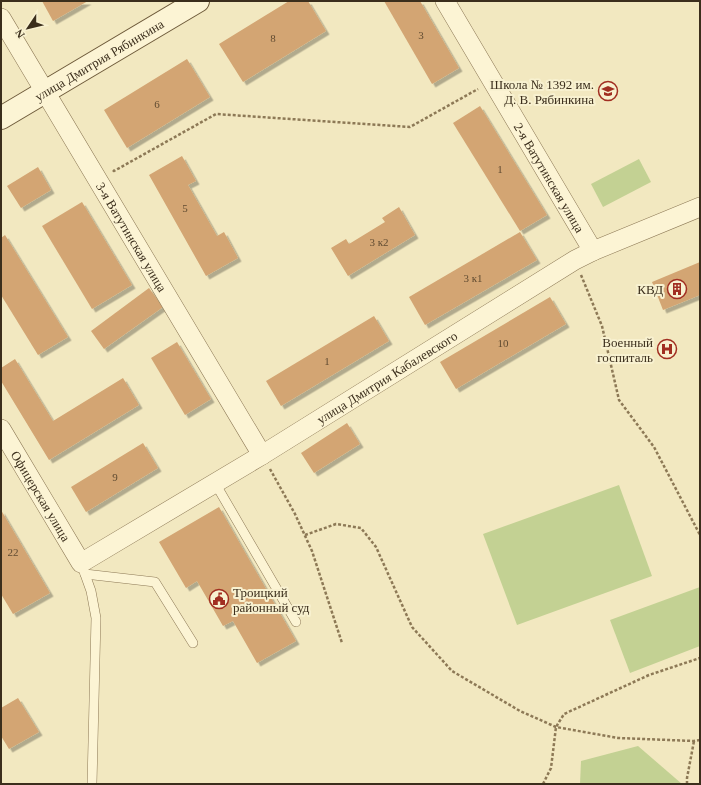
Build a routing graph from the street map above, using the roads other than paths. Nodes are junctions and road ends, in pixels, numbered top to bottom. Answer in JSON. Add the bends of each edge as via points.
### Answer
{"nodes":[{"id":1,"x":198,"y":1,"type":"edge"},
{"id":2,"x":445,"y":1,"type":"edge"},
{"id":3,"x":1,"y":18,"type":"edge"},
{"id":4,"x":44,"y":92,"type":"junction"},
{"id":5,"x":1,"y":118,"type":"edge"},
{"id":6,"x":700,"y":207,"type":"edge"},
{"id":7,"x":593,"y":251,"type":"junction"},
{"id":8,"x":1,"y":429,"type":"edge"},
{"id":9,"x":262,"y":455,"type":"junction"},
{"id":10,"x":214,"y":483,"type":"junction"},
{"id":11,"x":84,"y":568,"type":"junction"},
{"id":12,"x":296,"y":622,"type":"dead end"},
{"id":13,"x":193,"y":643,"type":"dead end"},
{"id":14,"x":92,"y":784,"type":"edge"}],
"edges":[{"from":1,"to":4,"type":"street","name":"улица Дмитрия Рябинкина"},
{"from":2,"to":7,"type":"street","name":"2-я Ватутинская улица"},
{"from":3,"to":4,"type":"street","name":"3-я Ватутинская улица"},
{"from":4,"to":5,"type":"street","name":"улица Дмитрия Рябинкина"},
{"from":4,"to":9,"type":"street","name":"3-я Ватутинская улица"},
{"from":6,"to":7,"type":"street","name":"улица Дмитрия Кабалевского"},
{"from":7,"to":9,"type":"street","name":"улица Дмитрия Кабалевского"},
{"from":8,"to":11,"type":"street","name":"Офицерская улица"},
{"from":9,"to":10,"type":"street","name":"улица Дмитрия Кабалевского"},
{"from":10,"to":11,"type":"street","name":"улица Дмитрия Кабалевского"},
{"from":10,"to":12,"type":"lane"},
{"from":11,"to":13,"type":"lane","via":[[155,582]]},
{"from":11,"to":14,"type":"lane","via":[[96,618]]}]}
